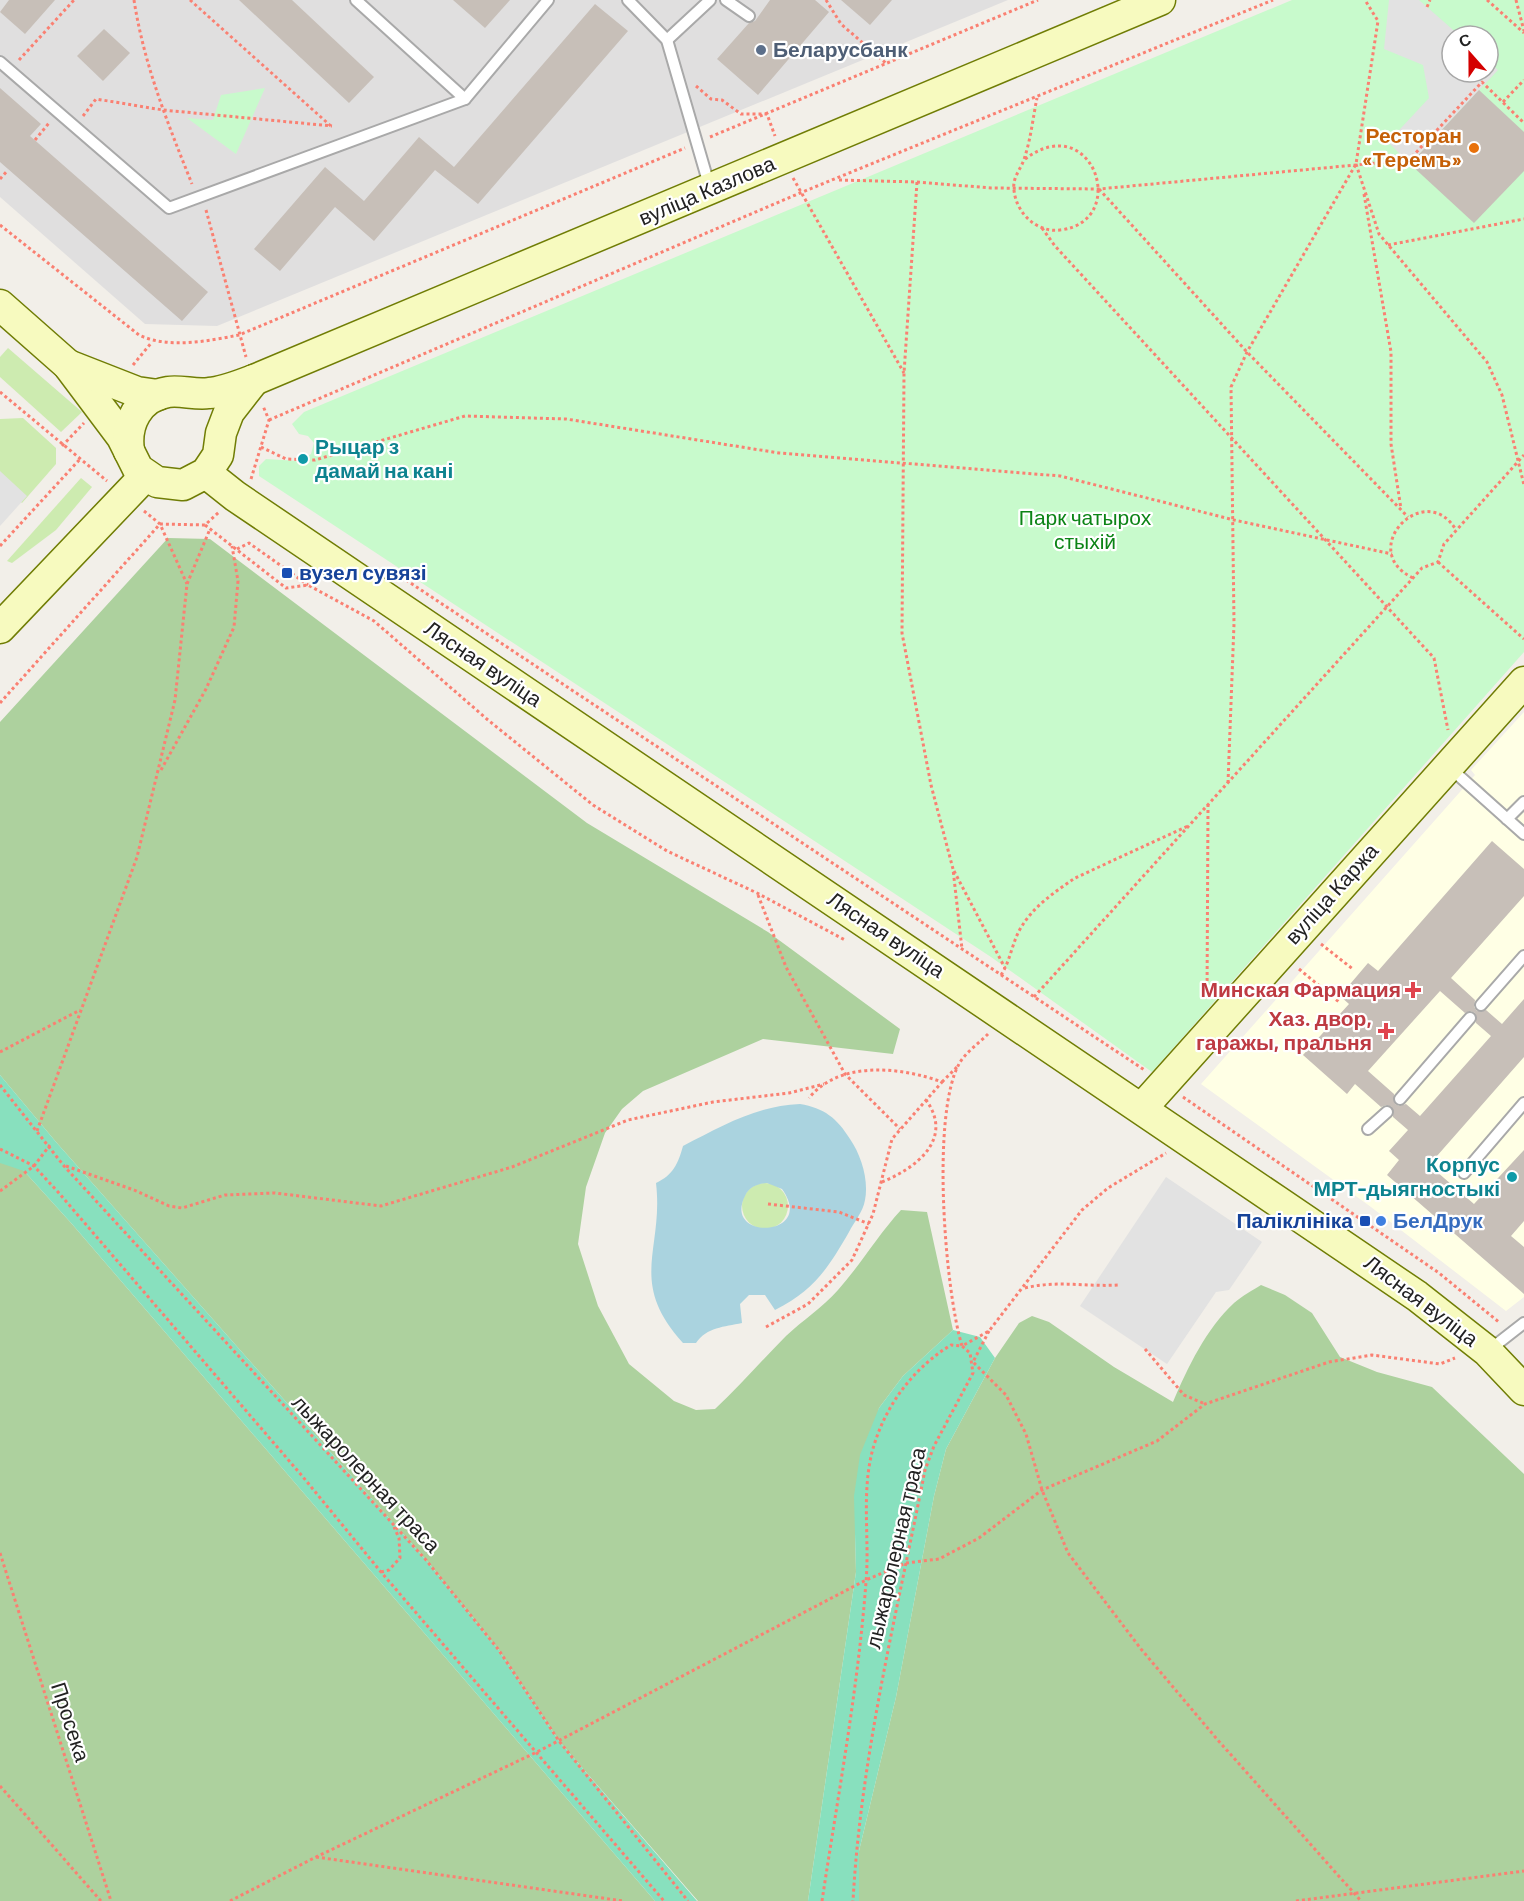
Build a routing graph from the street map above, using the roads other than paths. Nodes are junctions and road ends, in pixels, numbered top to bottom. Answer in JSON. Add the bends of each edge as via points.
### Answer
{"nodes":[{"id":1,"x":356,"y":0,"type":"edge"},
{"id":2,"x":548,"y":0,"type":"edge"},
{"id":3,"x":628,"y":0,"type":"edge"},
{"id":4,"x":710,"y":0,"type":"edge"},
{"id":5,"x":726,"y":0,"type":"edge"},
{"id":6,"x":1160,"y":0,"type":"edge"},
{"id":7,"x":749,"y":16,"type":"dead end"},
{"id":8,"x":667,"y":40,"type":"junction"},
{"id":9,"x":0,"y":62,"type":"edge"},
{"id":10,"x":465,"y":99,"type":"junction"},
{"id":11,"x":710,"y":189,"type":"junction"},
{"id":12,"x":0,"y":305,"type":"edge"},
{"id":13,"x":68,"y":365,"type":"junction"},
{"id":14,"x":254,"y":380,"type":"junction"},
{"id":15,"x":188,"y":393,"type":"junction"},
{"id":16,"x":158,"y":394,"type":"junction"},
{"id":17,"x":221,"y":433,"type":"junction"},
{"id":18,"x":129,"y":451,"type":"junction"},
{"id":19,"x":206,"y":473,"type":"junction"},
{"id":20,"x":135,"y":486,"type":"junction"},
{"id":21,"x":0,"y":628,"type":"edge"},
{"id":22,"x":1524,"y":682,"type":"edge"},
{"id":23,"x":1448,"y":751,"type":"junction"},
{"id":24,"x":1524,"y":802,"type":"edge"},
{"id":25,"x":1507,"y":819,"type":"junction"},
{"id":26,"x":1524,"y":834,"type":"edge"},
{"id":27,"x":1524,"y":956,"type":"edge"},
{"id":28,"x":1481,"y":1005,"type":"dead end"},
{"id":29,"x":1470,"y":1018,"type":"dead end"},
{"id":30,"x":1400,"y":1099,"type":"dead end"},
{"id":31,"x":1524,"y":1103,"type":"edge"},
{"id":32,"x":1142,"y":1108,"type":"junction"},
{"id":33,"x":1387,"y":1112,"type":"dead end"},
{"id":34,"x":1368,"y":1129,"type":"dead end"},
{"id":35,"x":1464,"y":1173,"type":"dead end"},
{"id":36,"x":1524,"y":1323,"type":"edge"},
{"id":37,"x":1487,"y":1351,"type":"junction"},
{"id":38,"x":1524,"y":1390,"type":"edge"}],
"edges":[{"from":1,"to":10,"type":"lane"},
{"from":2,"to":10,"type":"lane"},
{"from":3,"to":8,"type":"lane"},
{"from":4,"to":8,"type":"lane"},
{"from":5,"to":7,"type":"lane"},
{"from":6,"to":11,"type":"main road","name":"вуліца Казлова"},
{"from":8,"to":11,"type":"lane"},
{"from":9,"to":10,"type":"lane","via":[[169,208]]},
{"from":11,"to":14,"type":"main road","name":"вуліца Казлова"},
{"from":12,"to":13,"type":"main road"},
{"from":13,"to":16,"type":"main road","via":[[137,392]]},
{"from":13,"to":18,"type":"main road"},
{"from":14,"to":15,"type":"main road","name":"вуліца Казлова","via":[[215,392]]},
{"from":14,"to":17,"type":"main road","via":[[229,412]]},
{"from":15,"to":16,"type":"main road"},
{"from":15,"to":17,"type":"main road","via":[[210,408]]},
{"from":16,"to":18,"type":"main road","via":[[132,417],[128,428]]},
{"from":17,"to":19,"type":"main road","via":[[218,455]]},
{"from":18,"to":20,"type":"main road","via":[[138,469]]},
{"from":19,"to":20,"type":"main road","via":[[176,485],[157,482]]},
{"from":19,"to":32,"type":"main road","name":"Лясная вуліца","via":[[244,487]]},
{"from":20,"to":21,"type":"main road"},
{"from":22,"to":23,"type":"main road","name":"вуліца Каржа"},
{"from":23,"to":25,"type":"lane"},
{"from":23,"to":32,"type":"main road","name":"вуліца Каржа"},
{"from":24,"to":25,"type":"lane"},
{"from":25,"to":26,"type":"lane"},
{"from":27,"to":28,"type":"lane"},
{"from":29,"to":30,"type":"lane"},
{"from":31,"to":35,"type":"lane"},
{"from":32,"to":37,"type":"main road","name":"Лясная вуліца","via":[[1350,1248]]},
{"from":33,"to":34,"type":"lane"},
{"from":36,"to":37,"type":"lane"},
{"from":37,"to":38,"type":"main road","name":"Лясная вуліца"}]}
